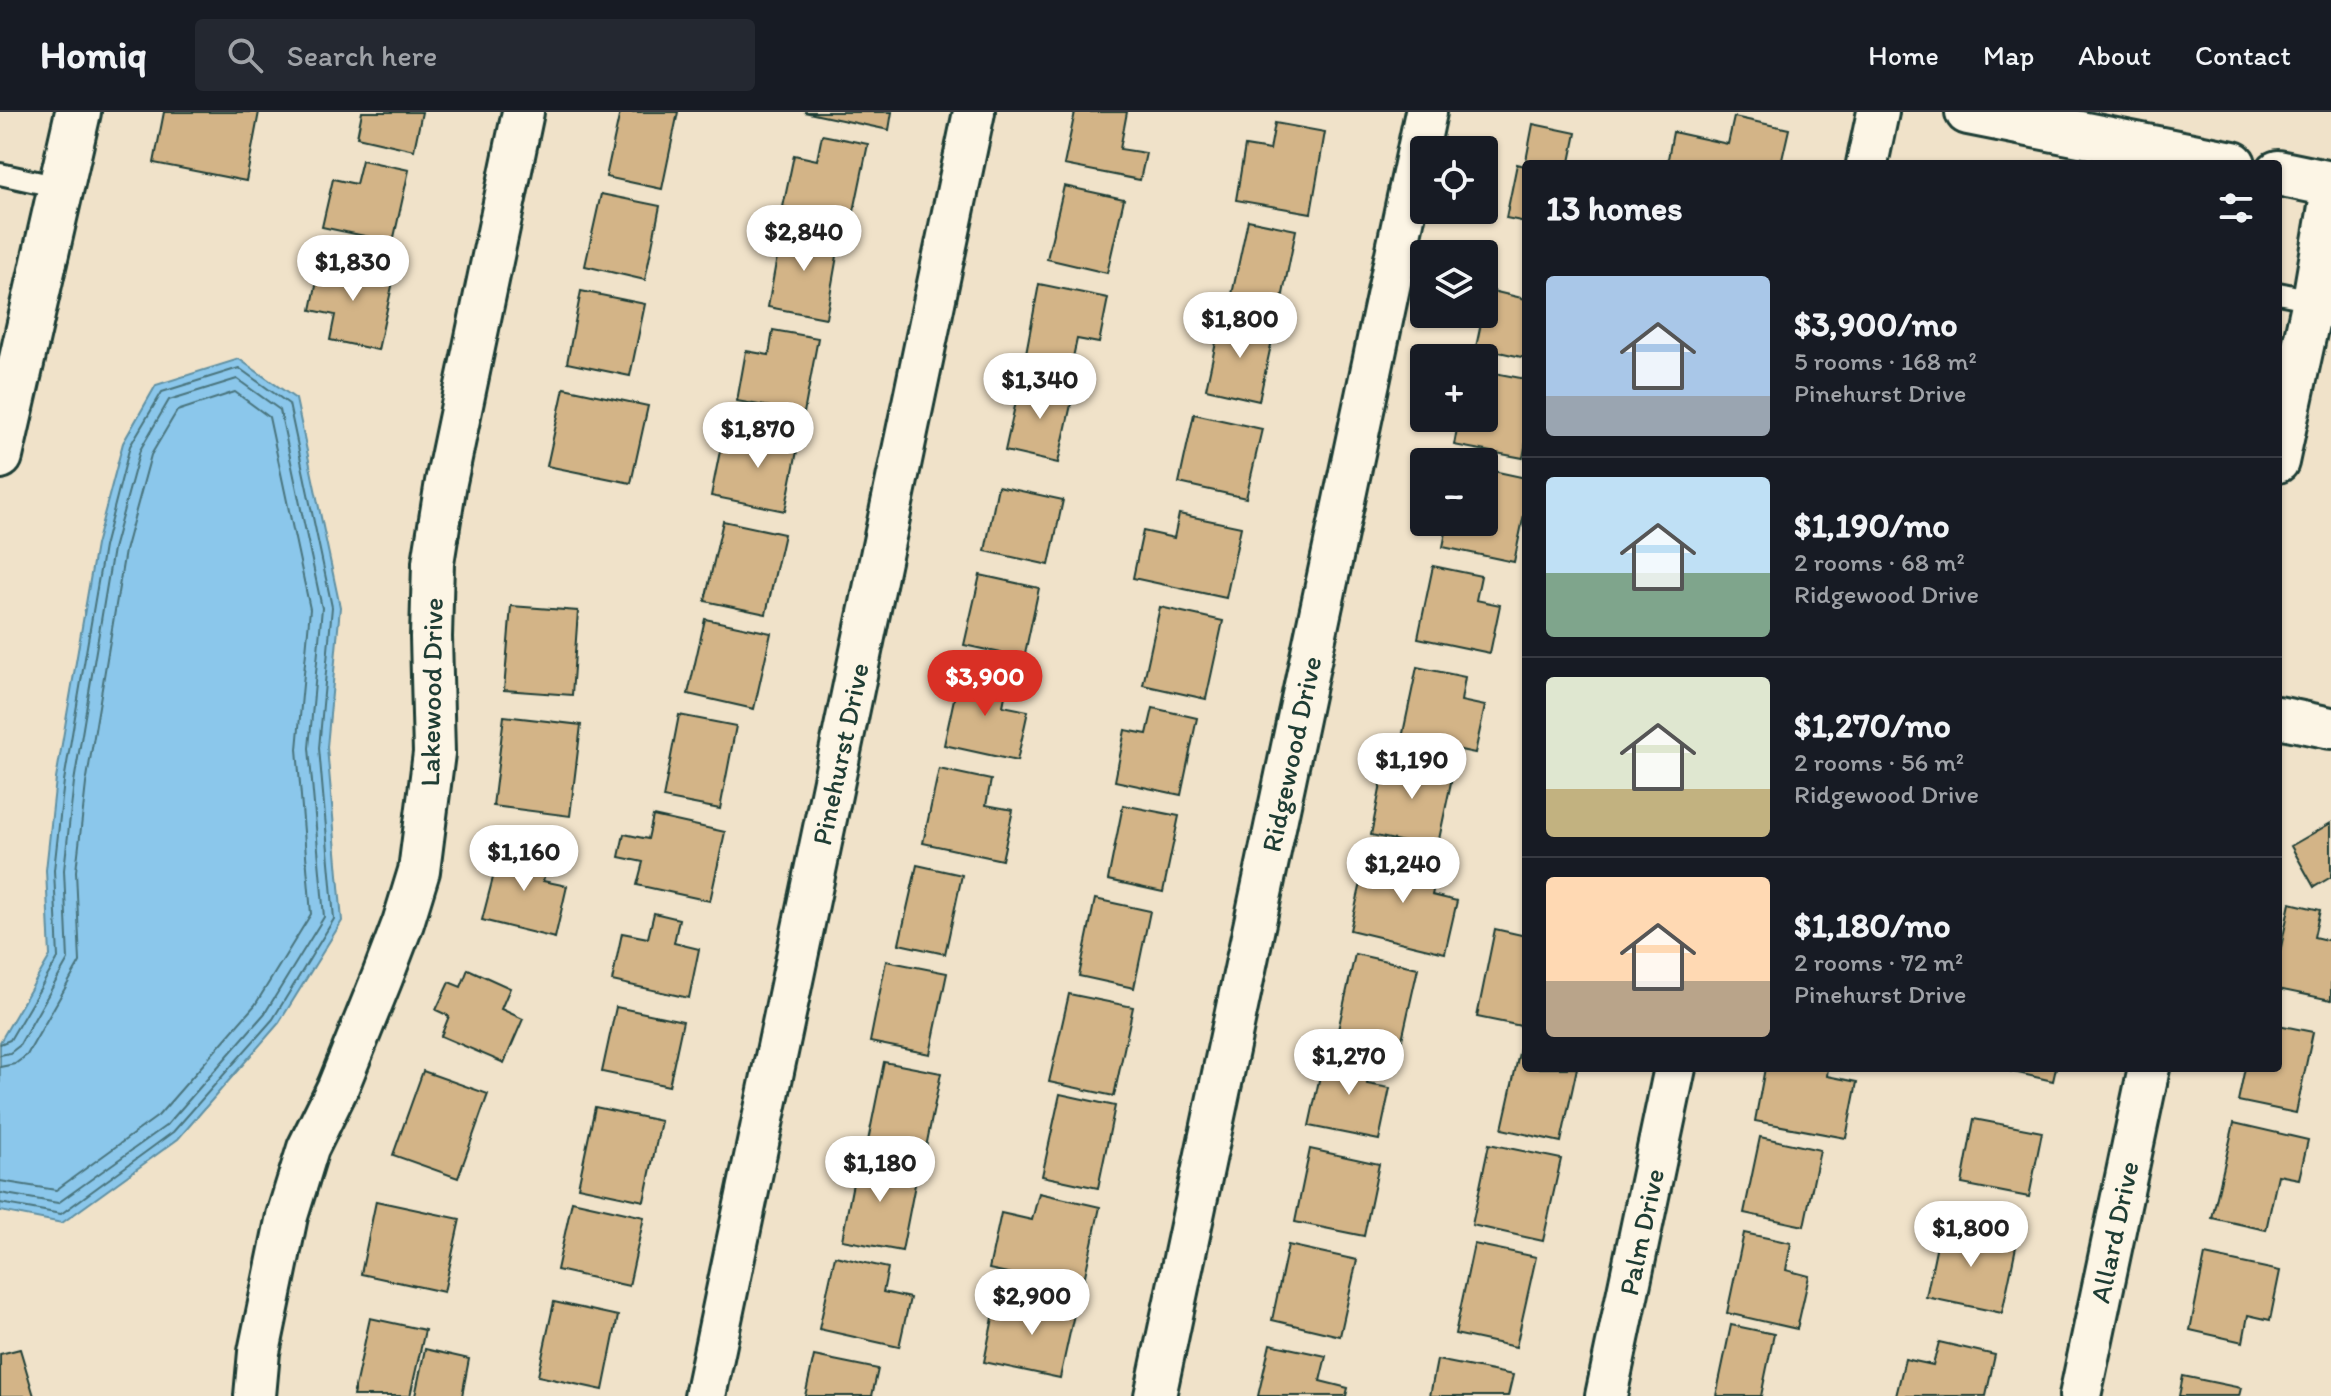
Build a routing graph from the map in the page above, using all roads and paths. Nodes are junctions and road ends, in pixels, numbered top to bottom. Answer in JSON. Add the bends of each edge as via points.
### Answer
{"nodes":[{"id":1,"x":78,"y":112,"type":"edge"},
{"id":2,"x":523,"y":112,"type":"edge"},
{"id":3,"x":974,"y":112,"type":"edge"},
{"id":4,"x":1426,"y":112,"type":"edge"},
{"id":5,"x":1878,"y":112,"type":"edge"},
{"id":6,"x":1968,"y":112,"type":"edge"},
{"id":7,"x":2100,"y":125,"type":"edge"},
{"id":8,"x":1868,"y":160,"type":"edge"},
{"id":9,"x":2217,"y":160,"type":"edge"},
{"id":10,"x":0,"y":174,"type":"edge"},
{"id":11,"x":2282,"y":174,"type":"edge"},
{"id":12,"x":2331,"y":184,"type":"edge"},
{"id":13,"x":59,"y":187,"type":"junction"},
{"id":14,"x":2331,"y":195,"type":"edge"},
{"id":15,"x":2296,"y":297,"type":"edge"},
{"id":16,"x":2282,"y":425,"type":"edge"},
{"id":17,"x":0,"y":456,"type":"edge"},
{"id":18,"x":2282,"y":718,"type":"edge"},
{"id":19,"x":2331,"y":728,"type":"edge"},
{"id":20,"x":1674,"y":1072,"type":"edge"},
{"id":21,"x":2148,"y":1072,"type":"edge"},
{"id":22,"x":255,"y":1396,"type":"edge"},
{"id":23,"x":705,"y":1396,"type":"edge"},
{"id":24,"x":1155,"y":1396,"type":"edge"},
{"id":25,"x":1606,"y":1396,"type":"edge"},
{"id":26,"x":2080,"y":1396,"type":"edge"}],
"edges":[{"from":1,"to":13,"type":"street"},
{"from":2,"to":22,"type":"street","name":"Lakewood Drive","via":[[433,563],[434,753],[419,871],[382,978],[308,1148],[287,1216]]},
{"from":3,"to":23,"type":"street","name":"Pinehurst Drive"},
{"from":4,"to":24,"type":"street","name":"Ridgewood Drive"},
{"from":5,"to":8,"type":"street"},
{"from":6,"to":7,"type":"street"},
{"from":7,"to":9,"type":"street"},
{"from":10,"to":13,"type":"lane"},
{"from":11,"to":12,"type":"street"},
{"from":13,"to":17,"type":"street"},
{"from":14,"to":15,"type":"street"},
{"from":15,"to":16,"type":"street"},
{"from":18,"to":19,"type":"street"},
{"from":20,"to":25,"type":"street","name":"Palm Drive"},
{"from":21,"to":26,"type":"street","name":"Allard Drive"}]}
